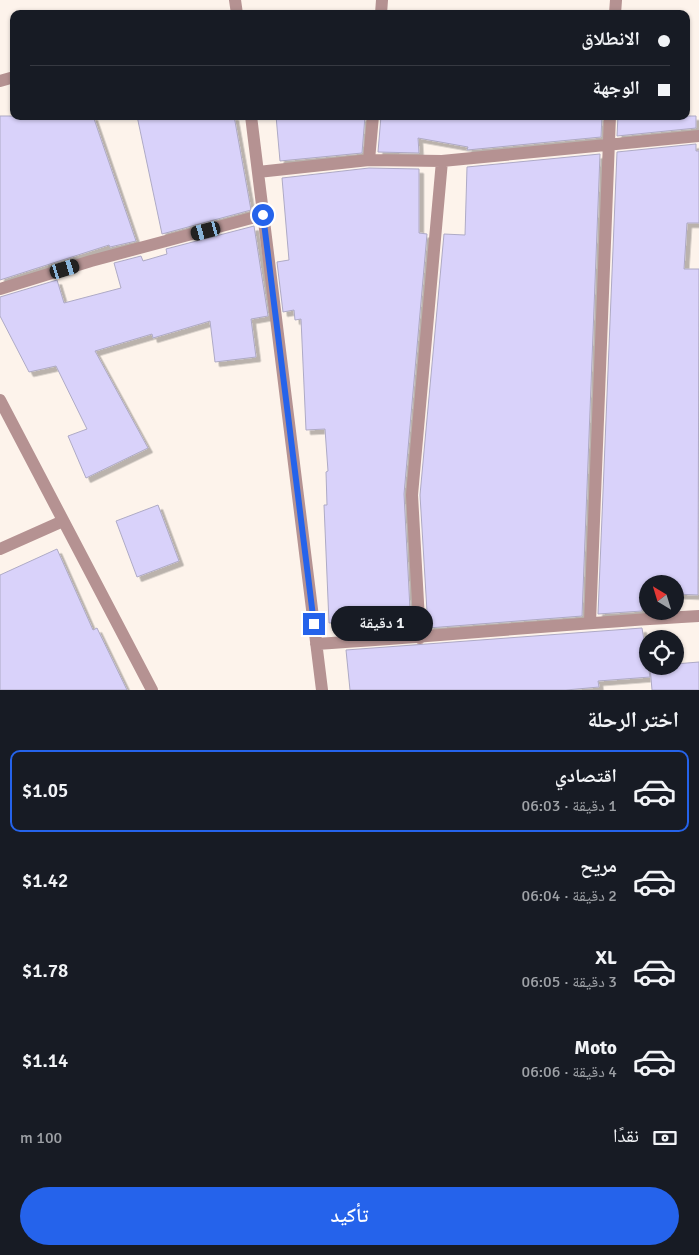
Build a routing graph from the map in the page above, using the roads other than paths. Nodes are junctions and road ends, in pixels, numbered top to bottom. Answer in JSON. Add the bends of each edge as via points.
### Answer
{"nodes":[{"id":1,"x":252,"y":120,"type":"edge"},
{"id":2,"x":373,"y":120,"type":"edge"},
{"id":3,"x":610,"y":120,"type":"edge"},
{"id":4,"x":699,"y":136,"type":"edge"},
{"id":5,"x":609,"y":145,"type":"junction"},
{"id":6,"x":369,"y":160,"type":"junction"},
{"id":7,"x":442,"y":161,"type":"junction"},
{"id":8,"x":258,"y":172,"type":"junction"},
{"id":9,"x":263,"y":215,"type":"junction"},
{"id":10,"x":0,"y":289,"type":"edge"},
{"id":11,"x":0,"y":400,"type":"edge"},
{"id":12,"x":63,"y":521,"type":"junction"},
{"id":13,"x":0,"y":549,"type":"edge"},
{"id":14,"x":699,"y":616,"type":"edge"},
{"id":15,"x":590,"y":622,"type":"junction"},
{"id":16,"x":420,"y":638,"type":"junction"},
{"id":17,"x":316,"y":644,"type":"junction"},
{"id":18,"x":152,"y":690,"type":"edge"},
{"id":19,"x":322,"y":690,"type":"edge"}],
"edges":[{"from":1,"to":8,"type":"street"},
{"from":2,"to":6,"type":"street"},
{"from":3,"to":5,"type":"street"},
{"from":4,"to":5,"type":"street"},
{"from":5,"to":7,"type":"street"},
{"from":5,"to":15,"type":"street"},
{"from":6,"to":7,"type":"street"},
{"from":6,"to":8,"type":"street"},
{"from":7,"to":16,"type":"street","via":[[412,495]]},
{"from":8,"to":9,"type":"street"},
{"from":9,"to":10,"type":"street"},
{"from":9,"to":17,"type":"street"},
{"from":11,"to":12,"type":"street"},
{"from":12,"to":13,"type":"street"},
{"from":12,"to":18,"type":"street"},
{"from":14,"to":15,"type":"street"},
{"from":15,"to":16,"type":"street"},
{"from":16,"to":17,"type":"street"},
{"from":17,"to":19,"type":"street"}]}
